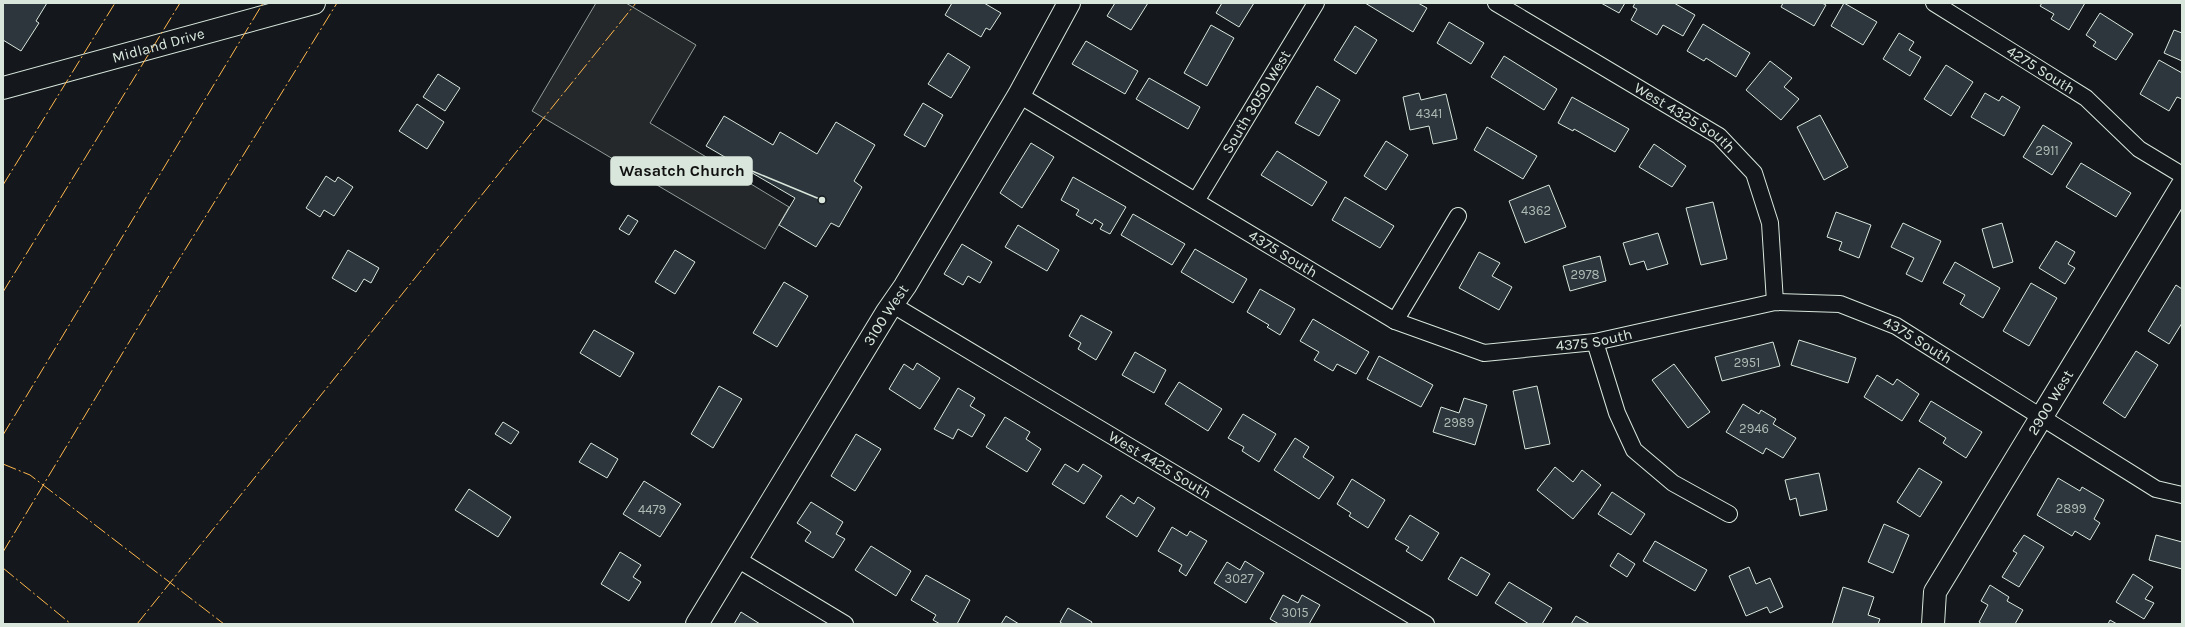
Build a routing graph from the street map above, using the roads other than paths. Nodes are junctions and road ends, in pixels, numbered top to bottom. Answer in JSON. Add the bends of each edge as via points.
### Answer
{"nodes":[{"id":1,"x":314,"y":3,"type":"edge"},
{"id":2,"x":1068,"y":3,"type":"edge"},
{"id":3,"x":1316,"y":3,"type":"edge"},
{"id":4,"x":1496,"y":3,"type":"edge"},
{"id":5,"x":1934,"y":3,"type":"edge"},
{"id":6,"x":3,"y":88,"type":"edge"},
{"id":7,"x":1019,"y":95,"type":"junction"},
{"id":8,"x":2182,"y":175,"type":"edge"},
{"id":9,"x":2182,"y":186,"type":"edge"},
{"id":10,"x":1196,"y":201,"type":"junction"},
{"id":11,"x":1458,"y":216,"type":"dead end"},
{"id":12,"x":1775,"y":302,"type":"junction"},
{"id":13,"x":893,"y":305,"type":"junction"},
{"id":14,"x":1395,"y":321,"type":"junction"},
{"id":15,"x":1595,"y":342,"type":"junction"},
{"id":16,"x":2040,"y":416,"type":"junction"},
{"id":17,"x":2182,"y":495,"type":"edge"},
{"id":18,"x":1729,"y":514,"type":"dead end"},
{"id":19,"x":737,"y":559,"type":"junction"},
{"id":20,"x":698,"y":624,"type":"edge"},
{"id":21,"x":845,"y":624,"type":"edge"},
{"id":22,"x":1426,"y":624,"type":"edge"},
{"id":23,"x":1933,"y":624,"type":"edge"}],
"edges":[{"from":1,"to":6,"type":"street","name":"Midland Drive"},
{"from":2,"to":7,"type":"street","name":"3100 West"},
{"from":3,"to":10,"type":"street","name":"South 3050 West"},
{"from":4,"to":12,"type":"street","name":"West 4325 South","via":[[1719,136],[1754,173],[1770,223]]},
{"from":5,"to":8,"type":"street","name":"4275 South","via":[[2086,98],[2139,149]]},
{"from":7,"to":10,"type":"street","name":"4375 South"},
{"from":7,"to":13,"type":"street","name":"3100 West"},
{"from":9,"to":16,"type":"street","name":"2900 West"},
{"from":10,"to":14,"type":"street","name":"4375 South"},
{"from":11,"to":14,"type":"street"},
{"from":12,"to":15,"type":"street","name":"4375 South"},
{"from":12,"to":16,"type":"street","name":"4375 South","via":[[1840,304],[1896,326]]},
{"from":13,"to":19,"type":"street","name":"3100 West"},
{"from":13,"to":22,"type":"street","name":"West 4425 South"},
{"from":14,"to":15,"type":"street","name":"4375 South","via":[[1484,353]]},
{"from":15,"to":18,"type":"street","via":[[1617,413],[1634,450],[1673,483]]},
{"from":16,"to":17,"type":"street","name":"4375 South","via":[[2156,490]]},
{"from":16,"to":23,"type":"street","name":"2900 West","via":[[1935,592]]},
{"from":19,"to":20,"type":"street","name":"3100 West"},
{"from":19,"to":21,"type":"street"}]}
